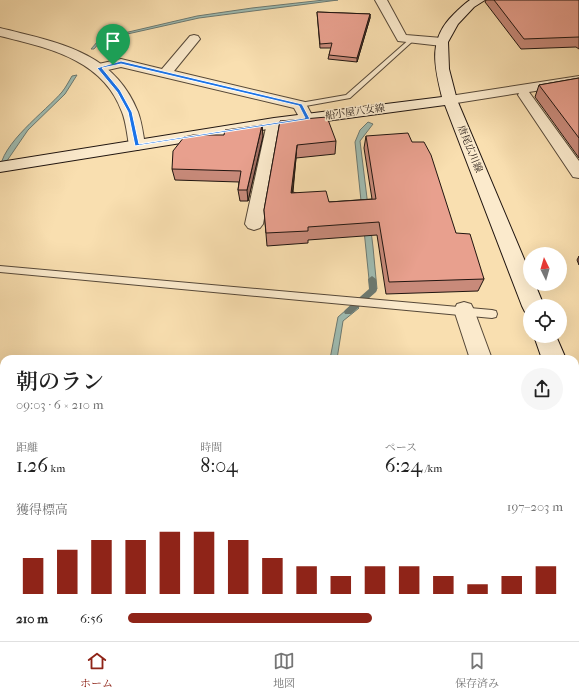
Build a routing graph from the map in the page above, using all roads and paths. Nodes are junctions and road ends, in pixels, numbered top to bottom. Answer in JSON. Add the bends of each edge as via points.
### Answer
{"nodes":[{"id":1,"x":381,"y":0,"type":"edge"},
{"id":2,"x":479,"y":0,"type":"edge"},
{"id":3,"x":0,"y":32,"type":"edge"},
{"id":4,"x":194,"y":39,"type":"dead end"},
{"id":5,"x":412,"y":39,"type":"junction"},
{"id":6,"x":442,"y":42,"type":"junction"},
{"id":7,"x":99,"y":68,"type":"junction"},
{"id":8,"x":166,"y":73,"type":"junction"},
{"id":9,"x":579,"y":80,"type":"edge"},
{"id":10,"x":525,"y":95,"type":"dead end"},
{"id":11,"x":450,"y":100,"type":"junction"},
{"id":12,"x":304,"y":112,"type":"junction"},
{"id":13,"x":274,"y":123,"type":"junction"},
{"id":14,"x":137,"y":145,"type":"junction"},
{"id":15,"x":0,"y":167,"type":"edge"},
{"id":16,"x":579,"y":173,"type":"edge"},
{"id":17,"x":254,"y":224,"type":"dead end"},
{"id":18,"x":0,"y":269,"type":"edge"},
{"id":19,"x":530,"y":299,"type":"edge"},
{"id":20,"x":464,"y":310,"type":"junction"},
{"id":21,"x":492,"y":314,"type":"dead end"},
{"id":22,"x":548,"y":343,"type":"edge"},
{"id":23,"x":480,"y":355,"type":"edge"},
{"id":24,"x":552,"y":355,"type":"edge"}],
"edges":[{"from":1,"to":5,"type":"street","via":[[402,38]]},
{"from":2,"to":6,"type":"main road","name":"唐尾広川線","via":[[452,22]]},
{"from":3,"to":7,"type":"main road","via":[[69,52]]},
{"from":4,"to":8,"type":"street"},
{"from":5,"to":6,"type":"street"},
{"from":5,"to":12,"type":"lane","via":[[348,97]]},
{"from":6,"to":11,"type":"main road","name":"唐尾広川線","via":[[442,69]]},
{"from":7,"to":8,"type":"street","via":[[121,62]]},
{"from":7,"to":14,"type":"main road","via":[[118,91],[130,112]]},
{"from":8,"to":12,"type":"street"},
{"from":9,"to":11,"type":"street"},
{"from":10,"to":16,"type":"street"},
{"from":11,"to":12,"type":"main road","name":"船小屋八女線"},
{"from":11,"to":19,"type":"main road","name":"唐尾広川線"},
{"from":12,"to":13,"type":"main road","name":"船小屋八女線"},
{"from":13,"to":14,"type":"main road","name":"船小屋八女線"},
{"from":13,"to":17,"type":"street"},
{"from":14,"to":15,"type":"main road","name":"船小屋八女線"},
{"from":18,"to":20,"type":"lane"},
{"from":20,"to":21,"type":"lane"},
{"from":20,"to":23,"type":"street"},
{"from":22,"to":24,"type":"main road"}]}
